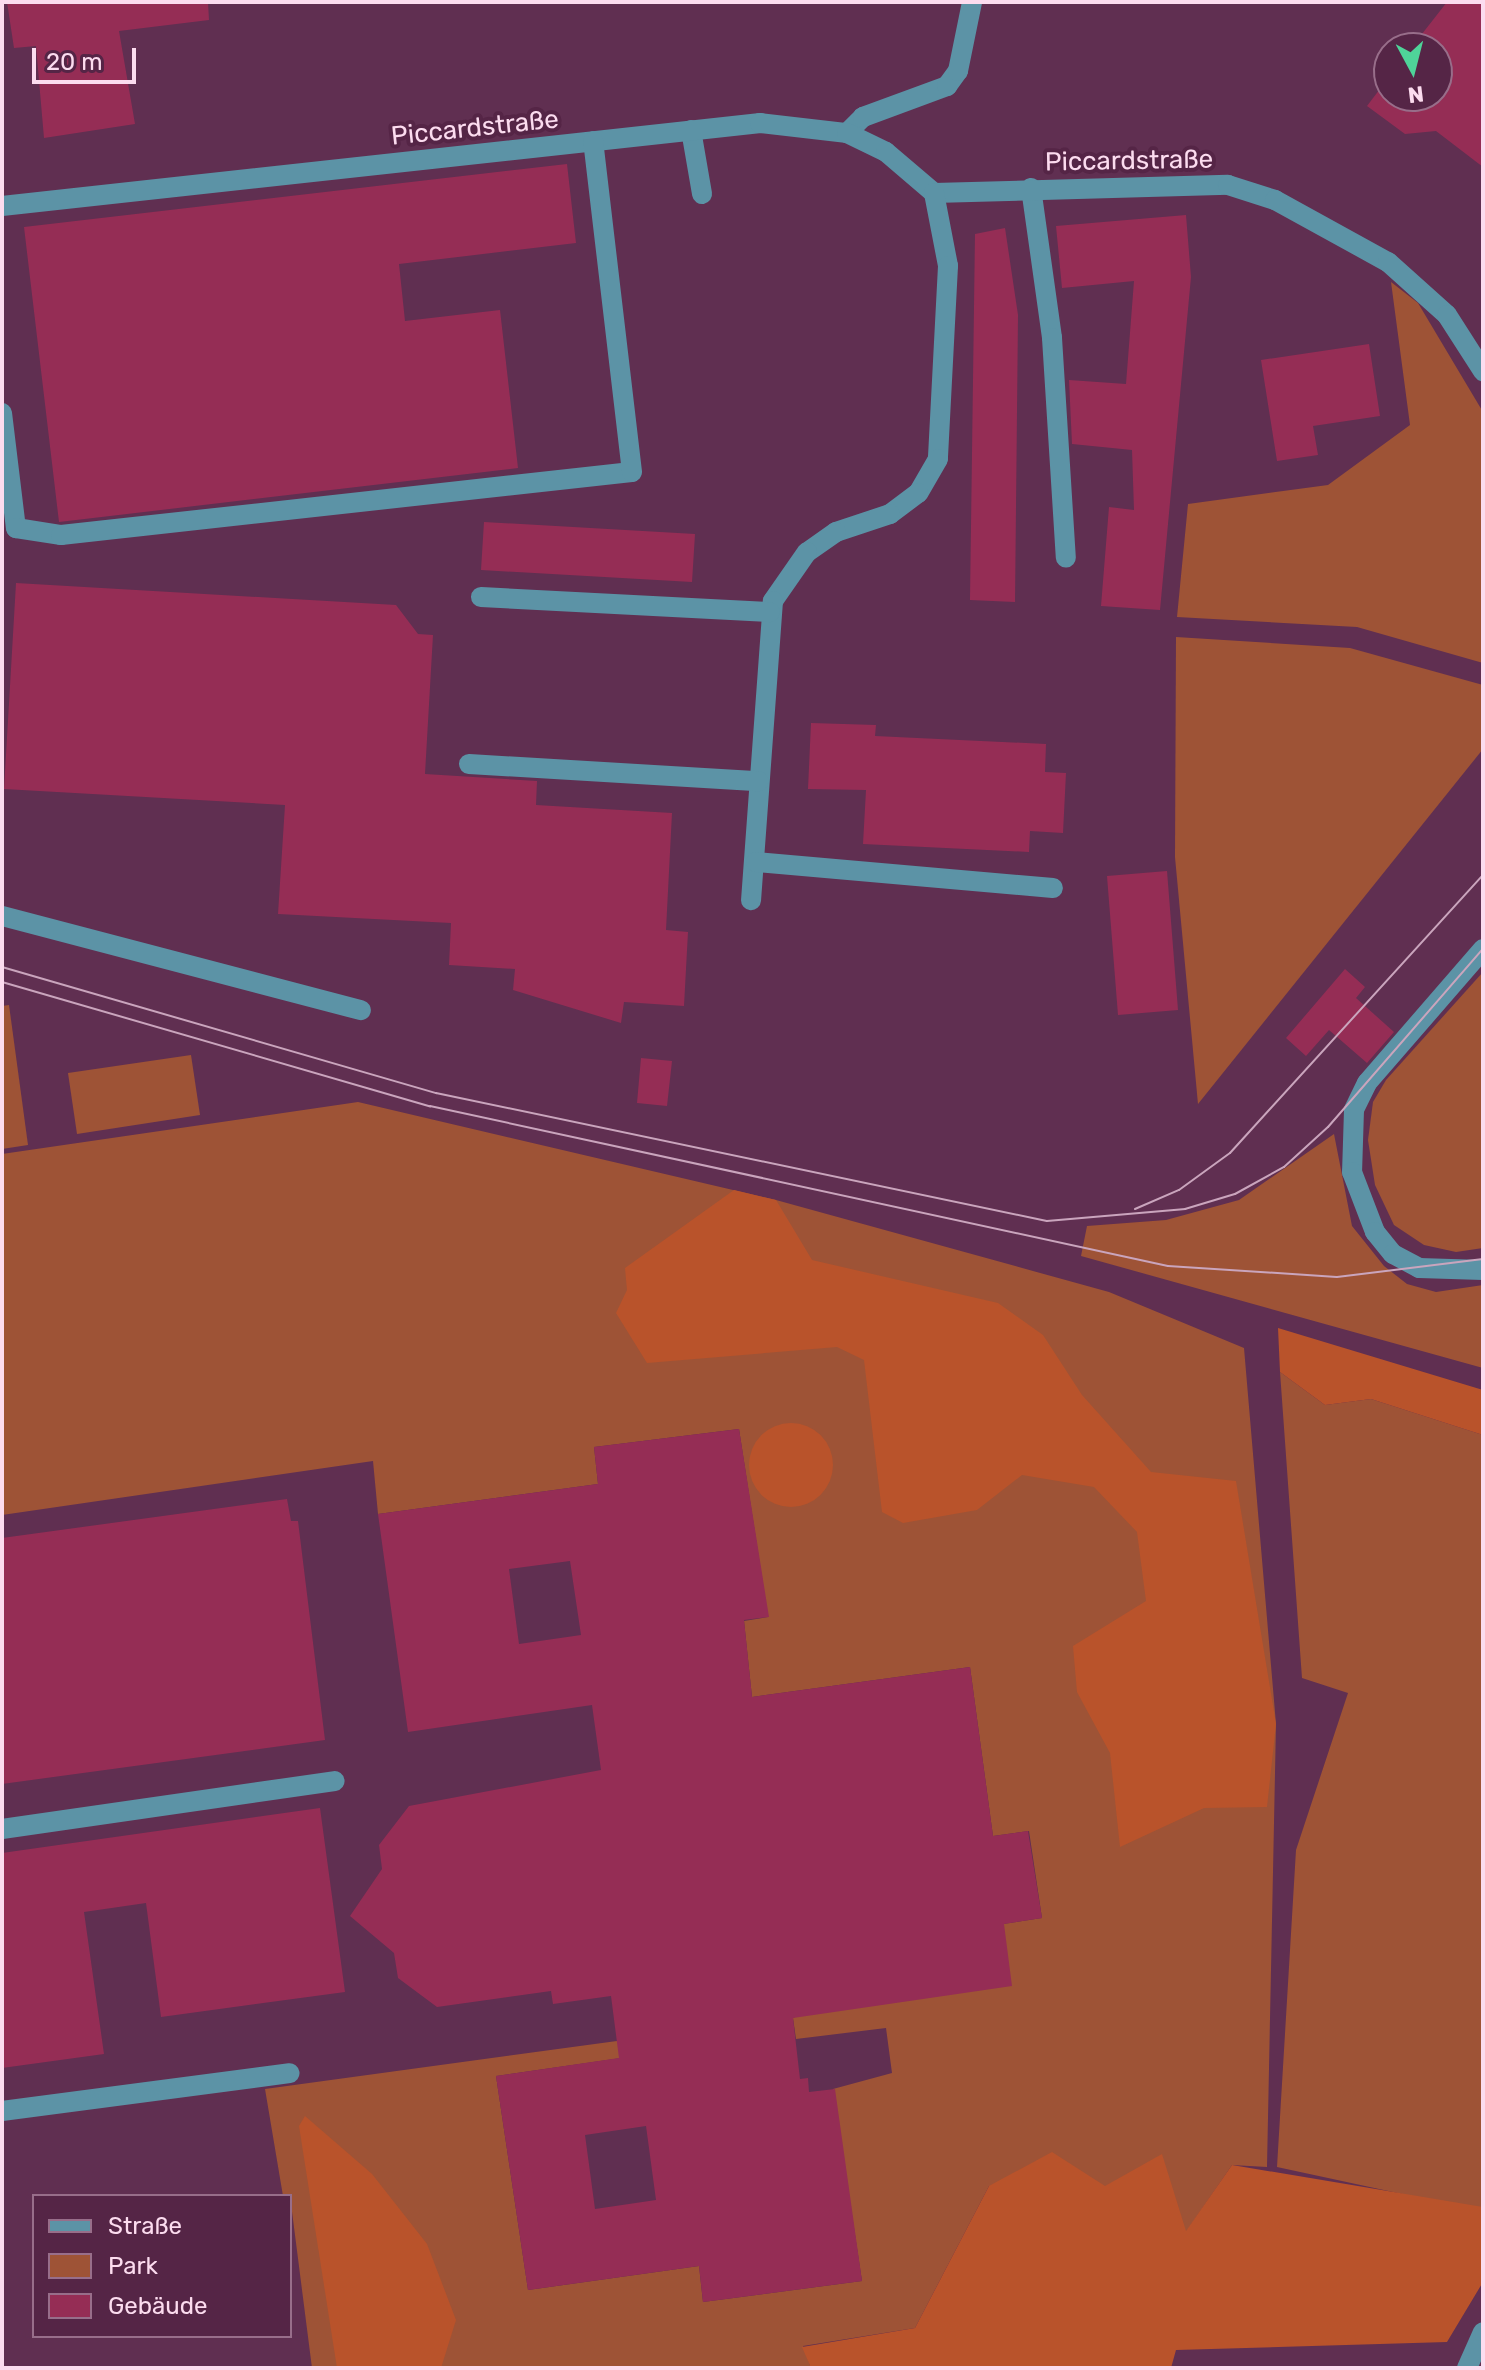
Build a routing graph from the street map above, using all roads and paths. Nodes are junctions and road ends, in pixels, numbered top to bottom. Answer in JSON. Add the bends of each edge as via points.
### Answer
{"nodes":[{"id":1,"x":972,"y":2,"type":"edge"},
{"id":2,"x":691,"y":130,"type":"junction"},
{"id":3,"x":847,"y":133,"type":"junction"},
{"id":4,"x":593,"y":141,"type":"junction"},
{"id":5,"x":1031,"y":188,"type":"junction"},
{"id":6,"x":934,"y":193,"type":"junction"},
{"id":7,"x":702,"y":194,"type":"dead end"},
{"id":8,"x":2,"y":206,"type":"edge"},
{"id":9,"x":1483,"y":371,"type":"edge"},
{"id":10,"x":2,"y":413,"type":"edge"},
{"id":11,"x":1066,"y":558,"type":"dead end"},
{"id":12,"x":481,"y":597,"type":"dead end"},
{"id":13,"x":770,"y":612,"type":"junction"},
{"id":14,"x":469,"y":764,"type":"dead end"},
{"id":15,"x":759,"y":774,"type":"junction"},
{"id":16,"x":756,"y":862,"type":"junction"},
{"id":17,"x":1053,"y":888,"type":"dead end"},
{"id":18,"x":751,"y":900,"type":"dead end"},
{"id":19,"x":2,"y":916,"type":"edge"},
{"id":20,"x":1483,"y":949,"type":"edge"},
{"id":21,"x":361,"y":1010,"type":"dead end"},
{"id":22,"x":1483,"y":1270,"type":"edge"},
{"id":23,"x":335,"y":1781,"type":"dead end"},
{"id":24,"x":2,"y":1829,"type":"edge"},
{"id":25,"x":290,"y":2073,"type":"dead end"},
{"id":26,"x":2,"y":2111,"type":"edge"},
{"id":27,"x":1483,"y":2332,"type":"edge"},
{"id":28,"x":1467,"y":2368,"type":"edge"}],
"edges":[{"from":1,"to":3,"type":"street","via":[[958,71],[947,86],[863,117]]},
{"from":2,"to":3,"type":"street","name":"Piccardstraße","via":[[800,123]]},
{"from":2,"to":4,"type":"street","name":"Piccardstraße"},
{"from":2,"to":7,"type":"street"},
{"from":3,"to":6,"type":"street","name":"Piccardstraße","via":[[886,152]]},
{"from":4,"to":8,"type":"street","name":"Piccardstraße"},
{"from":4,"to":10,"type":"street","via":[[632,472],[61,535],[16,528]]},
{"from":5,"to":6,"type":"street","name":"Piccardstraße"},
{"from":5,"to":9,"type":"street","name":"Piccardstraße","via":[[1228,185],[1275,200],[1388,262],[1447,315]]},
{"from":5,"to":11,"type":"street","via":[[1052,338]]},
{"from":6,"to":13,"type":"street","via":[[944,221],[947,293],[945,428],[931,478],[890,514],[836,532],[807,552]]},
{"from":12,"to":13,"type":"street"},
{"from":13,"to":15,"type":"street"},
{"from":14,"to":15,"type":"street"},
{"from":15,"to":16,"type":"street"},
{"from":16,"to":17,"type":"street"},
{"from":16,"to":18,"type":"street"},
{"from":19,"to":21,"type":"street"},
{"from":20,"to":22,"type":"street","via":[[1367,1083],[1354,1110],[1352,1172],[1375,1232],[1393,1254],[1419,1268]]},
{"from":23,"to":24,"type":"street"},
{"from":25,"to":26,"type":"street"},
{"from":27,"to":28,"type":"street"}]}
